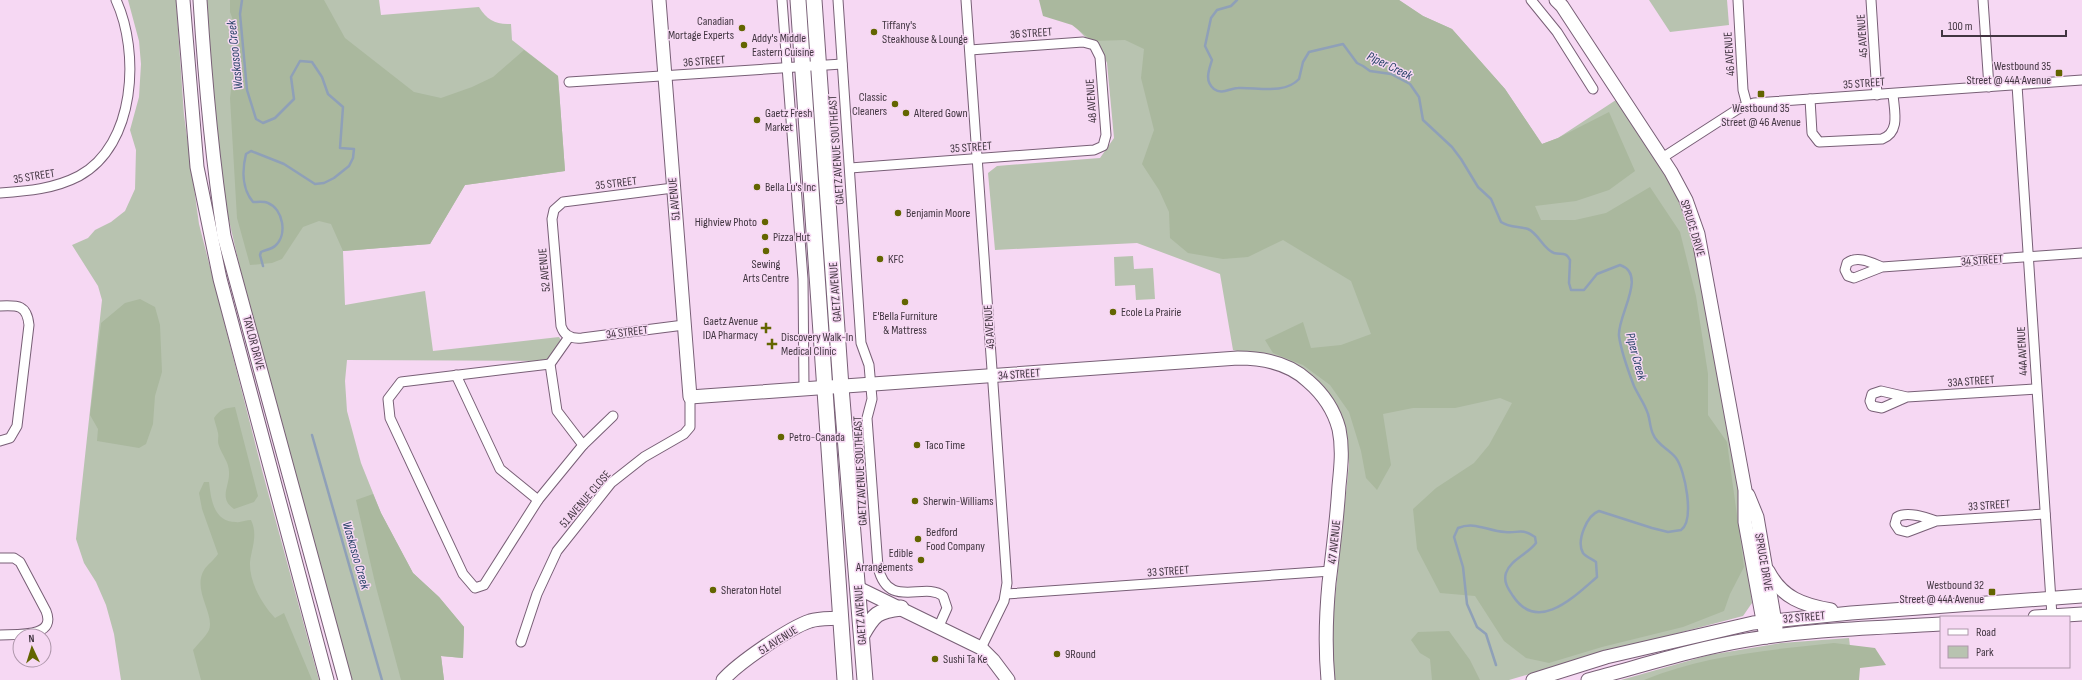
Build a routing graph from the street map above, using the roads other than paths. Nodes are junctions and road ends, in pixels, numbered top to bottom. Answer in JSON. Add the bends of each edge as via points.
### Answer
{"nodes":[{"id":1,"x":116,"y":0,"type":"edge"},
{"id":2,"x":183,"y":0,"type":"edge"},
{"id":3,"x":200,"y":0,"type":"edge"},
{"id":4,"x":659,"y":0,"type":"edge"},
{"id":5,"x":782,"y":0,"type":"edge"},
{"id":6,"x":798,"y":0,"type":"edge"},
{"id":7,"x":814,"y":0,"type":"edge"},
{"id":8,"x":838,"y":0,"type":"edge"},
{"id":9,"x":966,"y":0,"type":"edge"},
{"id":10,"x":1531,"y":0,"type":"edge"},
{"id":11,"x":1556,"y":0,"type":"edge"},
{"id":12,"x":1738,"y":0,"type":"edge"},
{"id":13,"x":1871,"y":0,"type":"edge"},
{"id":14,"x":1983,"y":0,"type":"edge"},
{"id":15,"x":1094,"y":45,"type":"joint"},
{"id":16,"x":970,"y":50,"type":"junction"},
{"id":17,"x":842,"y":64,"type":"junction"},
{"id":18,"x":818,"y":66,"type":"junction"},
{"id":19,"x":795,"y":67,"type":"junction"},
{"id":20,"x":665,"y":76,"type":"junction"},
{"id":21,"x":2082,"y":80,"type":"edge"},
{"id":22,"x":569,"y":82,"type":"dead end"},
{"id":23,"x":2017,"y":85,"type":"junction"},
{"id":24,"x":1989,"y":87,"type":"junction"},
{"id":25,"x":1593,"y":89,"type":"dead end"},
{"id":26,"x":1893,"y":94,"type":"junction"},
{"id":27,"x":1877,"y":95,"type":"junction"},
{"id":28,"x":1810,"y":99,"type":"junction"},
{"id":29,"x":1747,"y":105,"type":"junction"},
{"id":30,"x":1094,"y":150,"type":"joint"},
{"id":31,"x":1662,"y":158,"type":"junction"},
{"id":32,"x":977,"y":159,"type":"junction"},
{"id":33,"x":850,"y":168,"type":"junction"},
{"id":34,"x":673,"y":188,"type":"junction"},
{"id":35,"x":0,"y":193,"type":"edge"},
{"id":36,"x":561,"y":203,"type":"joint"},
{"id":37,"x":2082,"y":253,"type":"edge"},
{"id":38,"x":2029,"y":257,"type":"junction"},
{"id":39,"x":1882,"y":267,"type":"dead end"},
{"id":40,"x":0,"y":306,"type":"edge"},
{"id":41,"x":684,"y":325,"type":"junction"},
{"id":42,"x":569,"y":337,"type":"junction"},
{"id":43,"x":550,"y":364,"type":"junction"},
{"id":44,"x":456,"y":375,"type":"junction"},
{"id":45,"x":993,"y":376,"type":"junction"},
{"id":46,"x":871,"y":385,"type":"junction"},
{"id":47,"x":841,"y":387,"type":"junction"},
{"id":48,"x":826,"y":388,"type":"junction"},
{"id":49,"x":804,"y":389,"type":"junction"},
{"id":50,"x":2036,"y":389,"type":"junction"},
{"id":51,"x":690,"y":397,"type":"junction"},
{"id":52,"x":1907,"y":397,"type":"dead end"},
{"id":53,"x":1329,"y":406,"type":"joint"},
{"id":54,"x":613,"y":416,"type":"dead end"},
{"id":55,"x":0,"y":440,"type":"edge"},
{"id":56,"x":583,"y":445,"type":"junction"},
{"id":57,"x":832,"y":482,"type":"junction"},
{"id":58,"x":1745,"y":490,"type":"junction"},
{"id":59,"x":538,"y":500,"type":"junction"},
{"id":60,"x":2045,"y":514,"type":"junction"},
{"id":61,"x":1936,"y":521,"type":"dead end"},
{"id":62,"x":0,"y":558,"type":"edge"},
{"id":63,"x":1764,"y":562,"type":"junction"},
{"id":64,"x":1331,"y":571,"type":"junction"},
{"id":65,"x":858,"y":588,"type":"junction"},
{"id":66,"x":1006,"y":594,"type":"junction"},
{"id":67,"x":2082,"y":596,"type":"edge"},
{"id":68,"x":2051,"y":599,"type":"junction"},
{"id":69,"x":901,"y":608,"type":"junction"},
{"id":70,"x":1851,"y":613,"type":"junction"},
{"id":71,"x":2082,"y":614,"type":"edge"},
{"id":72,"x":2052,"y":616,"type":"joint"},
{"id":73,"x":841,"y":618,"type":"junction"},
{"id":74,"x":1769,"y":620,"type":"junction"},
{"id":75,"x":1940,"y":624,"type":"edge"},
{"id":76,"x":939,"y":626,"type":"junction"},
{"id":77,"x":0,"y":635,"type":"edge"},
{"id":78,"x":862,"y":635,"type":"junction"},
{"id":79,"x":1772,"y":636,"type":"junction"},
{"id":80,"x":521,"y":642,"type":"dead end"},
{"id":81,"x":980,"y":648,"type":"junction"},
{"id":82,"x":327,"y":680,"type":"edge"},
{"id":83,"x":345,"y":680,"type":"edge"},
{"id":84,"x":723,"y":680,"type":"edge"},
{"id":85,"x":845,"y":680,"type":"edge"},
{"id":86,"x":858,"y":680,"type":"edge"},
{"id":87,"x":865,"y":680,"type":"edge"},
{"id":88,"x":1008,"y":680,"type":"edge"},
{"id":89,"x":1328,"y":680,"type":"edge"},
{"id":90,"x":1533,"y":680,"type":"edge"},
{"id":91,"x":1588,"y":680,"type":"edge"}],
"edges":[{"from":1,"to":35,"type":"street","name":"35 STREET","via":[[124,20],[129,52],[127,104],[118,132],[104,155],[91,168],[70,181],[47,188]]},
{"from":2,"to":82,"type":"street","name":"TAYLOR DRIVE","via":[[197,167],[220,279]]},
{"from":3,"to":83,"type":"street","name":"TAYLOR DRIVE","via":[[205,87],[224,236]]},
{"from":4,"to":20,"type":"street","name":"51 AVENUE"},
{"from":5,"to":19,"type":"street"},
{"from":6,"to":19,"type":"main road","name":"GAETZ AVENUE"},
{"from":7,"to":18,"type":"main road","name":"GAETZ AVENUE"},
{"from":8,"to":17,"type":"street","name":"GAETZ AVENUE SOUTHEAST"},
{"from":9,"to":16,"type":"street","name":"49 AVENUE"},
{"from":10,"to":25,"type":"street","via":[[1561,38]]},
{"from":11,"to":31,"type":"street","name":"SPRUCE DRIVE"},
{"from":12,"to":29,"type":"street","name":"46 AVENUE","via":[[1743,90]]},
{"from":13,"to":27,"type":"street","name":"45 AVENUE"},
{"from":14,"to":24,"type":"street"},
{"from":15,"to":16,"type":"street","name":"36 STREET","via":[[1083,42]]},
{"from":15,"to":30,"type":"street","name":"48 AVENUE","via":[[1100,57],[1106,136],[1103,146]]},
{"from":16,"to":32,"type":"street","name":"49 AVENUE"},
{"from":17,"to":18,"type":"street","name":"36 STREET"},
{"from":17,"to":33,"type":"street","name":"GAETZ AVENUE SOUTHEAST"},
{"from":18,"to":19,"type":"street","name":"36 STREET"},
{"from":18,"to":47,"type":"main road","name":"GAETZ AVENUE"},
{"from":19,"to":20,"type":"street","name":"36 STREET"},
{"from":19,"to":48,"type":"main road","name":"GAETZ AVENUE"},
{"from":19,"to":49,"type":"street","via":[[803,279]]},
{"from":20,"to":22,"type":"street","name":"36 STREET"},
{"from":20,"to":34,"type":"street","name":"51 AVENUE"},
{"from":21,"to":23,"type":"street","name":"35 STREET"},
{"from":23,"to":24,"type":"street","name":"35 STREET"},
{"from":23,"to":38,"type":"street","name":"44A AVENUE"},
{"from":24,"to":26,"type":"street","name":"35 STREET"},
{"from":26,"to":27,"type":"street","name":"35 STREET"},
{"from":26,"to":28,"type":"street","via":[[1895,124],[1893,131],[1882,139],[1822,143],[1816,140],[1812,133]]},
{"from":27,"to":28,"type":"street","name":"35 STREET"},
{"from":28,"to":29,"type":"street","name":"35 STREET"},
{"from":29,"to":31,"type":"street","name":"35 STREET"},
{"from":30,"to":32,"type":"street","name":"35 STREET"},
{"from":31,"to":58,"type":"street","name":"SPRUCE DRIVE","via":[[1680,188],[1698,234]]},
{"from":32,"to":33,"type":"street","name":"35 STREET"},
{"from":32,"to":45,"type":"street","name":"49 AVENUE"},
{"from":33,"to":46,"type":"street","name":"GAETZ AVENUE SOUTHEAST","via":[[861,343],[869,362]]},
{"from":34,"to":36,"type":"street","name":"35 STREET"},
{"from":34,"to":41,"type":"street","name":"51 AVENUE"},
{"from":36,"to":42,"type":"street","name":"52 AVENUE","via":[[554,210],[552,219],[561,326]]},
{"from":37,"to":38,"type":"street","name":"34 STREET"},
{"from":38,"to":39,"type":"street","name":"34 STREET"},
{"from":38,"to":50,"type":"street","name":"44A AVENUE"},
{"from":40,"to":55,"type":"street","via":[[11,305],[20,308],[27,314],[29,325],[17,426],[10,438]]},
{"from":41,"to":42,"type":"street","name":"34 STREET","via":[[582,338]]},
{"from":41,"to":51,"type":"street","name":"51 AVENUE"},
{"from":42,"to":43,"type":"street"},
{"from":43,"to":44,"type":"street"},
{"from":43,"to":56,"type":"street","via":[[557,411]]},
{"from":44,"to":59,"type":"street","via":[[500,469]]},
{"from":44,"to":59,"type":"street","via":[[400,382],[388,400],[390,418],[462,574],[475,588],[484,585]]},
{"from":45,"to":46,"type":"street","name":"34 STREET"},
{"from":45,"to":53,"type":"street","name":"34 STREET","via":[[1258,358],[1280,364],[1299,374],[1312,384]]},
{"from":45,"to":66,"type":"street","name":"49 AVENUE"},
{"from":46,"to":47,"type":"street","name":"34 STREET"},
{"from":46,"to":76,"type":"street","name":"GAETZ AVENUE SOUTHEAST","via":[[872,402],[867,418],[879,572],[884,582],[897,591],[936,592],[943,596],[947,608]]},
{"from":47,"to":48,"type":"street","name":"34 STREET"},
{"from":47,"to":65,"type":"main road","name":"GAETZ AVENUE"},
{"from":48,"to":49,"type":"street","name":"34 STREET"},
{"from":48,"to":57,"type":"main road","name":"GAETZ AVENUE"},
{"from":49,"to":51,"type":"street","name":"34 STREET"},
{"from":50,"to":52,"type":"street","name":"33A STREET"},
{"from":50,"to":60,"type":"street","name":"44A AVENUE"},
{"from":51,"to":80,"type":"street","name":"51 AVENUE CLOSE","via":[[690,427],[684,434],[644,457],[611,483],[557,551],[537,594]]},
{"from":53,"to":64,"type":"street","name":"47 AVENUE","via":[[1338,428],[1342,451]]},
{"from":54,"to":56,"type":"street"},
{"from":56,"to":59,"type":"street"},
{"from":57,"to":65,"type":"main road","via":[[843,510],[848,569],[854,585]]},
{"from":57,"to":73,"type":"main road","name":"GAETZ AVENUE"},
{"from":58,"to":63,"type":"street","name":"SPRUCE DRIVE","via":[[1757,517]]},
{"from":58,"to":74,"type":"street","name":"SPRUCE DRIVE","via":[[1745,522]]},
{"from":60,"to":61,"type":"street","name":"33 STREET"},
{"from":60,"to":68,"type":"street","name":"44A AVENUE"},
{"from":62,"to":77,"type":"street","via":[[14,558],[20,562],[46,611],[48,623],[40,631]]},
{"from":63,"to":70,"type":"street","via":[[1777,585],[1790,598],[1812,607]]},
{"from":63,"to":74,"type":"street","name":"SPRUCE DRIVE"},
{"from":64,"to":66,"type":"street","name":"33 STREET"},
{"from":64,"to":89,"type":"street","name":"47 AVENUE","via":[[1326,627]]},
{"from":65,"to":69,"type":"street"},
{"from":65,"to":78,"type":"main road","name":"GAETZ AVENUE"},
{"from":66,"to":81,"type":"street","name":"49 AVENUE"},
{"from":67,"to":68,"type":"street","name":"32 STREET"},
{"from":68,"to":70,"type":"street","name":"32 STREET"},
{"from":68,"to":72,"type":"street","name":"44A AVENUE"},
{"from":69,"to":76,"type":"street"},
{"from":69,"to":78,"type":"main road","via":[[878,613],[871,619]]},
{"from":70,"to":74,"type":"street","name":"32 STREET"},
{"from":71,"to":72,"type":"street"},
{"from":73,"to":84,"type":"street","name":"51 AVENUE","via":[[815,620],[803,624],[740,664]]},
{"from":73,"to":85,"type":"main road","name":"GAETZ AVENUE"},
{"from":73,"to":86,"type":"main road","via":[[852,629]]},
{"from":74,"to":79,"type":"street","name":"SPRUCE DRIVE"},
{"from":74,"to":90,"type":"street","name":"32 STREET","via":[[1606,658]]},
{"from":75,"to":79,"type":"street","name":"32 STREET"},
{"from":76,"to":81,"type":"street"},
{"from":78,"to":87,"type":"main road","name":"GAETZ AVENUE"},
{"from":79,"to":91,"type":"street","name":"32 STREET","via":[[1687,652]]},
{"from":81,"to":88,"type":"street"}]}
